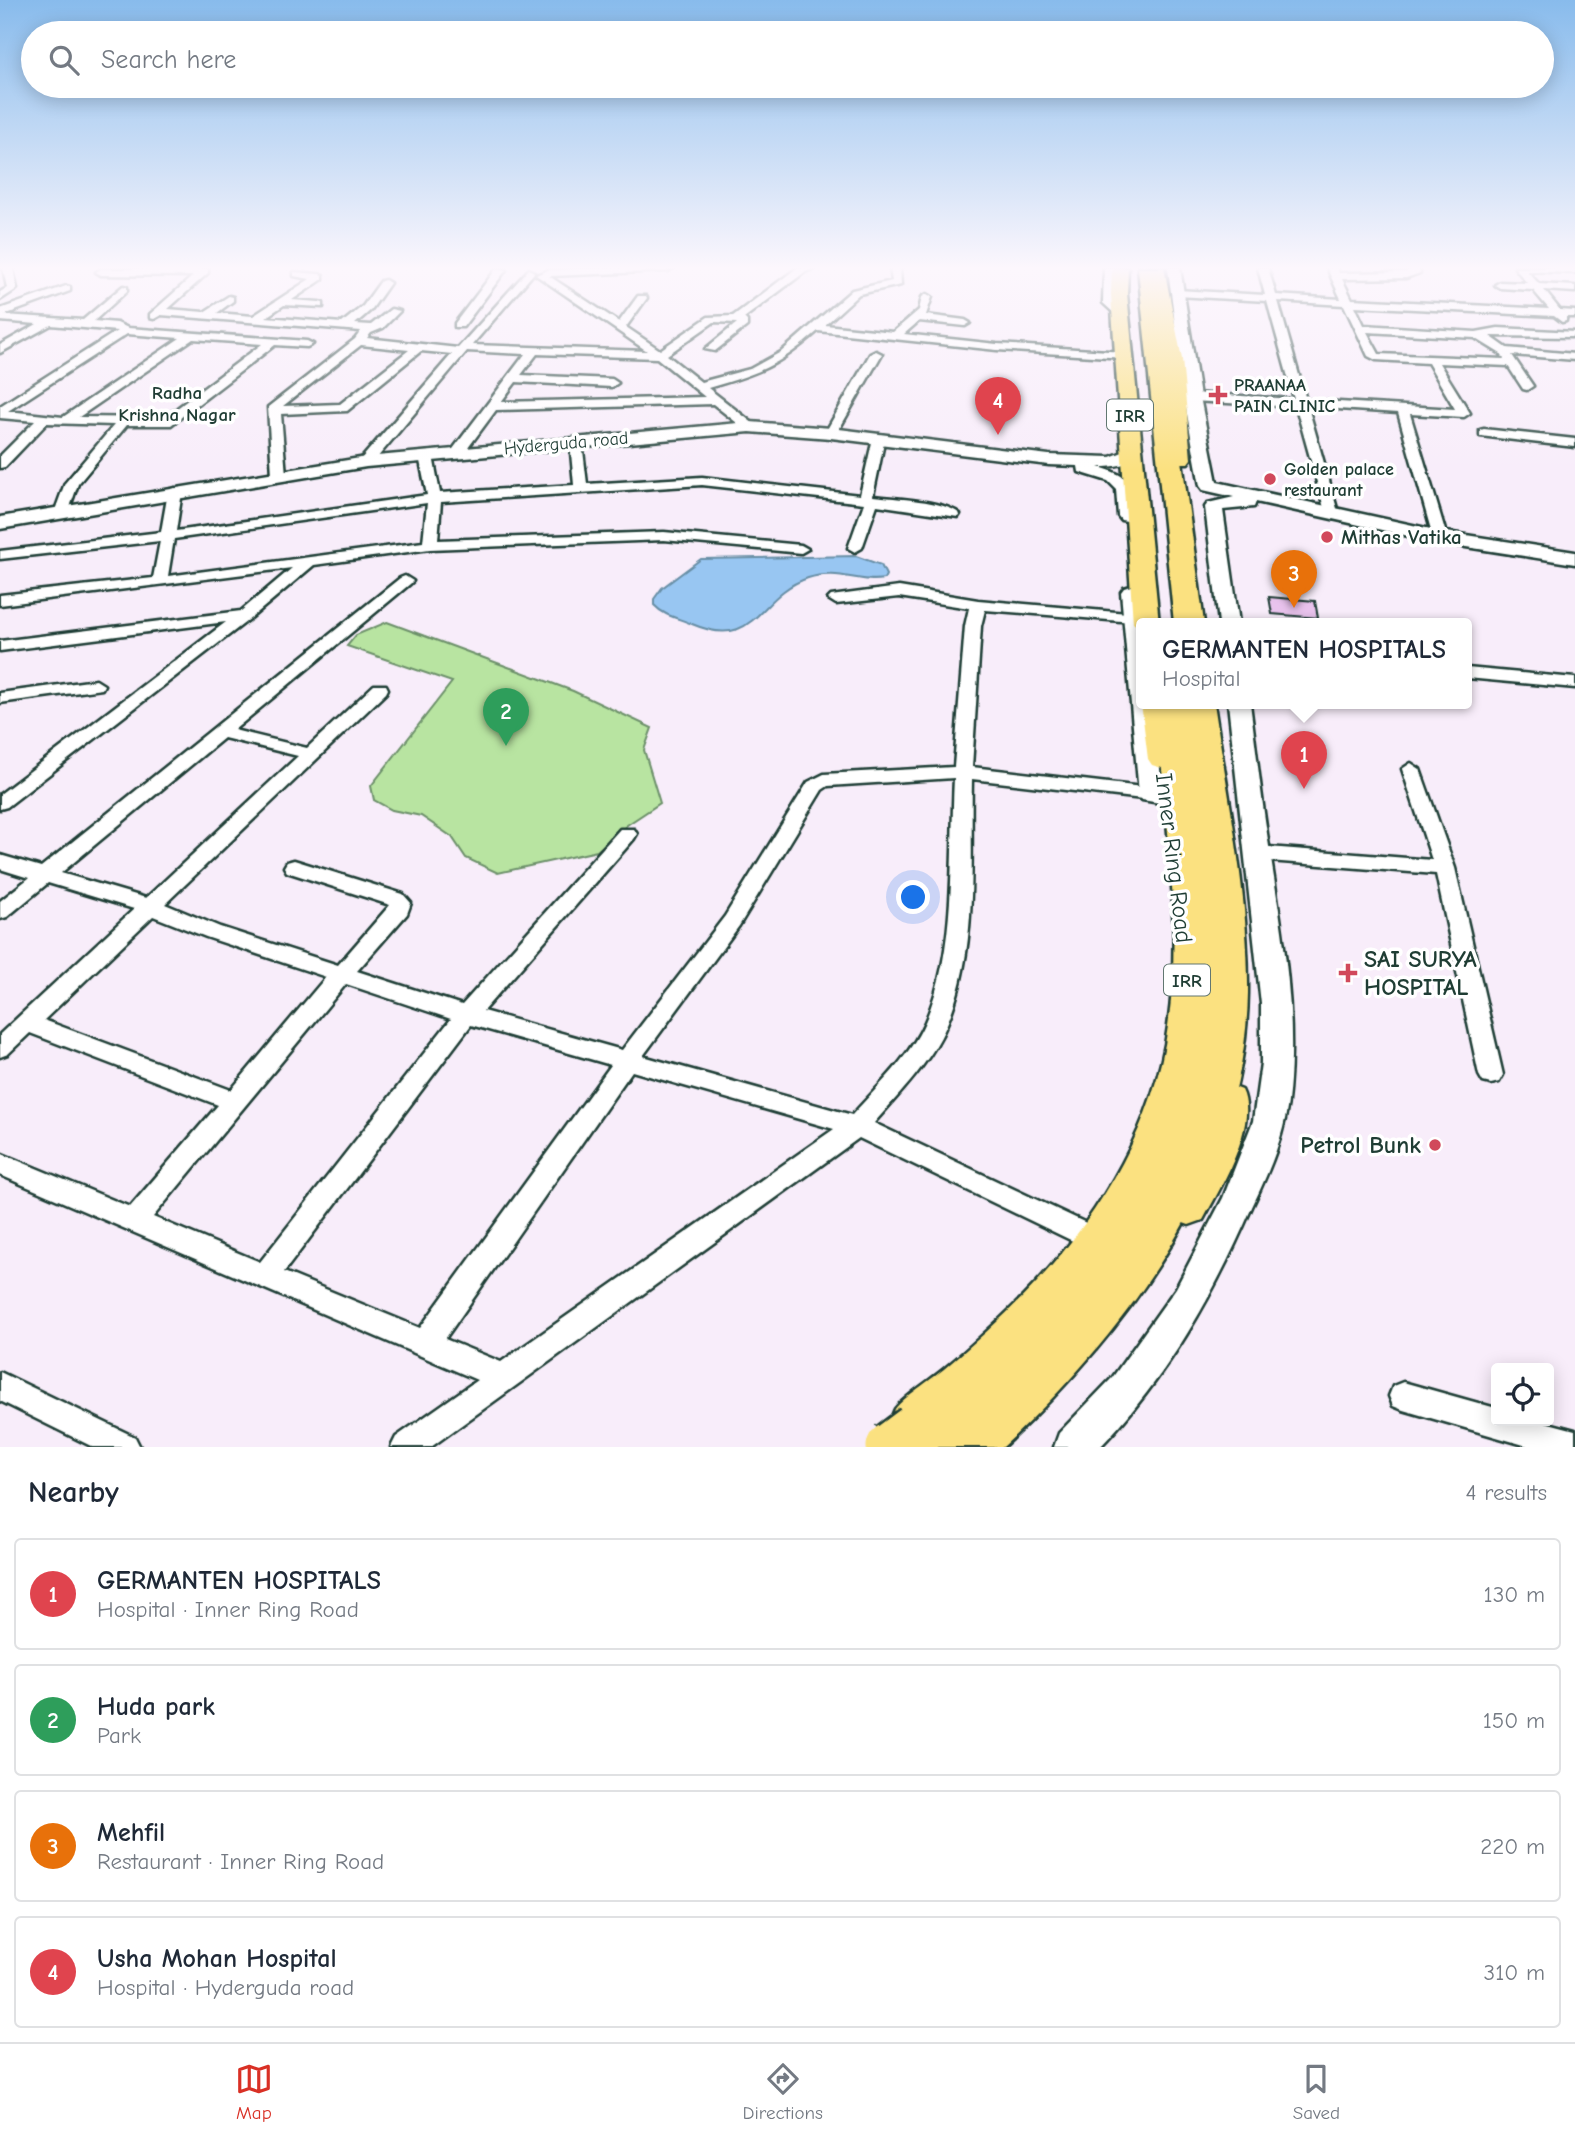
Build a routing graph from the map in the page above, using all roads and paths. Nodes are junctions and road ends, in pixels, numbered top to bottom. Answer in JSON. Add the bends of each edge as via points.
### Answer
{"nodes":[{"id":1,"x":24,"y":336,"type":"edge"},
{"id":2,"x":124,"y":336,"type":"edge"},
{"id":3,"x":175,"y":336,"type":"edge"},
{"id":4,"x":235,"y":336,"type":"edge"},
{"id":5,"x":364,"y":336,"type":"edge"},
{"id":6,"x":476,"y":336,"type":"edge"},
{"id":7,"x":631,"y":336,"type":"edge"},
{"id":8,"x":688,"y":336,"type":"edge"},
{"id":9,"x":728,"y":336,"type":"edge"},
{"id":10,"x":806,"y":336,"type":"edge"},
{"id":11,"x":891,"y":336,"type":"edge"},
{"id":12,"x":895,"y":336,"type":"joint"},
{"id":13,"x":1123,"y":336,"type":"edge"},
{"id":14,"x":1141,"y":336,"type":"edge"},
{"id":15,"x":1155,"y":336,"type":"edge"},
{"id":16,"x":1169,"y":336,"type":"edge"},
{"id":17,"x":1183,"y":336,"type":"edge"},
{"id":18,"x":1282,"y":336,"type":"edge"},
{"id":19,"x":1364,"y":336,"type":"edge"},
{"id":20,"x":1478,"y":336,"type":"edge"},
{"id":21,"x":1555,"y":336,"type":"edge"},
{"id":22,"x":189,"y":337,"type":"junction"},
{"id":23,"x":1573,"y":337,"type":"edge"},
{"id":24,"x":231,"y":339,"type":"junction"},
{"id":25,"x":359,"y":341,"type":"junction"},
{"id":26,"x":272,"y":342,"type":"junction"},
{"id":27,"x":307,"y":344,"type":"dead end"},
{"id":28,"x":418,"y":348,"type":"junction"},
{"id":29,"x":711,"y":349,"type":"dead end"},
{"id":30,"x":0,"y":350,"type":"edge"},
{"id":31,"x":462,"y":350,"type":"junction"},
{"id":32,"x":534,"y":350,"type":"junction"},
{"id":33,"x":1504,"y":351,"type":"junction"},
{"id":34,"x":876,"y":354,"type":"dead end"},
{"id":35,"x":660,"y":355,"type":"junction"},
{"id":36,"x":1125,"y":355,"type":"junction"},
{"id":37,"x":1575,"y":357,"type":"edge"},
{"id":38,"x":1431,"y":359,"type":"junction"},
{"id":39,"x":1510,"y":363,"type":"junction"},
{"id":40,"x":513,"y":378,"type":"junction"},
{"id":41,"x":612,"y":383,"type":"dead end"},
{"id":42,"x":1527,"y":386,"type":"dead end"},
{"id":43,"x":698,"y":387,"type":"junction"},
{"id":44,"x":1192,"y":397,"type":"junction"},
{"id":45,"x":714,"y":400,"type":"junction"},
{"id":46,"x":1303,"y":404,"type":"junction"},
{"id":47,"x":492,"y":406,"type":"junction"},
{"id":48,"x":1403,"y":409,"type":"junction"},
{"id":49,"x":275,"y":410,"type":"junction"},
{"id":50,"x":0,"y":412,"type":"edge"},
{"id":51,"x":44,"y":419,"type":"junction"},
{"id":52,"x":65,"y":421,"type":"junction"},
{"id":53,"x":123,"y":422,"type":"junction"},
{"id":54,"x":750,"y":427,"type":"junction"},
{"id":55,"x":831,"y":433,"type":"junction"},
{"id":56,"x":1483,"y":433,"type":"dead end"},
{"id":57,"x":879,"y":438,"type":"junction"},
{"id":58,"x":576,"y":442,"type":"junction"},
{"id":59,"x":1575,"y":443,"type":"edge"},
{"id":60,"x":457,"y":453,"type":"junction"},
{"id":61,"x":1133,"y":453,"type":"junction"},
{"id":62,"x":426,"y":456,"type":"junction"},
{"id":63,"x":1049,"y":460,"type":"junction"},
{"id":64,"x":366,"y":462,"type":"junction"},
{"id":65,"x":0,"y":464,"type":"edge"},
{"id":66,"x":279,"y":475,"type":"junction"},
{"id":67,"x":581,"y":489,"type":"junction"},
{"id":68,"x":175,"y":492,"type":"junction"},
{"id":69,"x":434,"y":498,"type":"junction"},
{"id":70,"x":869,"y":499,"type":"junction"},
{"id":71,"x":1303,"y":506,"type":"junction"},
{"id":72,"x":1331,"y":512,"type":"junction"},
{"id":73,"x":61,"y":513,"type":"junction"},
{"id":74,"x":953,"y":514,"type":"dead end"},
{"id":75,"x":0,"y":523,"type":"edge"},
{"id":76,"x":168,"y":536,"type":"junction"},
{"id":77,"x":1440,"y":537,"type":"junction"},
{"id":78,"x":430,"y":545,"type":"junction"},
{"id":79,"x":855,"y":548,"type":"dead end"},
{"id":80,"x":801,"y":549,"type":"dead end"},
{"id":81,"x":0,"y":555,"type":"edge"},
{"id":82,"x":1575,"y":558,"type":"edge"},
{"id":83,"x":311,"y":560,"type":"junction"},
{"id":84,"x":405,"y":581,"type":"dead end"},
{"id":85,"x":160,"y":582,"type":"junction"},
{"id":86,"x":836,"y":599,"type":"dead end"},
{"id":87,"x":0,"y":600,"type":"edge"},
{"id":88,"x":978,"y":605,"type":"junction"},
{"id":89,"x":245,"y":615,"type":"junction"},
{"id":90,"x":1139,"y":618,"type":"edge"},
{"id":91,"x":1139,"y":618,"type":"edge"},
{"id":92,"x":1166,"y":618,"type":"edge"},
{"id":93,"x":1188,"y":618,"type":"edge"},
{"id":94,"x":1203,"y":618,"type":"edge"},
{"id":95,"x":1228,"y":618,"type":"edge"},
{"id":96,"x":1136,"y":620,"type":"edge"},
{"id":97,"x":0,"y":646,"type":"edge"},
{"id":98,"x":1472,"y":673,"type":"edge"},
{"id":99,"x":1575,"y":683,"type":"edge"},
{"id":100,"x":96,"y":685,"type":"dead end"},
{"id":101,"x":380,"y":689,"type":"dead end"},
{"id":102,"x":0,"y":698,"type":"edge"},
{"id":103,"x":1142,"y":709,"type":"edge"},
{"id":104,"x":1156,"y":709,"type":"edge"},
{"id":105,"x":1173,"y":709,"type":"edge"},
{"id":106,"x":1199,"y":709,"type":"edge"},
{"id":107,"x":1215,"y":709,"type":"edge"},
{"id":108,"x":1239,"y":709,"type":"edge"},
{"id":109,"x":220,"y":732,"type":"junction"},
{"id":110,"x":311,"y":754,"type":"junction"},
{"id":111,"x":1411,"y":769,"type":"dead end"},
{"id":112,"x":962,"y":772,"type":"junction"},
{"id":113,"x":1158,"y":795,"type":"junction"},
{"id":114,"x":0,"y":803,"type":"edge"},
{"id":115,"x":627,"y":834,"type":"dead end"},
{"id":116,"x":1243,"y":851,"type":"junction"},
{"id":117,"x":0,"y":862,"type":"edge"},
{"id":118,"x":294,"y":867,"type":"dead end"},
{"id":119,"x":1446,"y":867,"type":"junction"},
{"id":120,"x":41,"y":876,"type":"junction"},
{"id":121,"x":151,"y":907,"type":"junction"},
{"id":122,"x":0,"y":912,"type":"edge"},
{"id":123,"x":340,"y":974,"type":"junction"},
{"id":124,"x":466,"y":1015,"type":"junction"},
{"id":125,"x":27,"y":1023,"type":"junction"},
{"id":126,"x":0,"y":1048,"type":"edge"},
{"id":127,"x":628,"y":1059,"type":"junction"},
{"id":128,"x":1491,"y":1075,"type":"dead end"},
{"id":129,"x":237,"y":1102,"type":"junction"},
{"id":130,"x":857,"y":1126,"type":"junction"},
{"id":131,"x":0,"y":1164,"type":"edge"},
{"id":132,"x":135,"y":1220,"type":"junction"},
{"id":133,"x":1092,"y":1238,"type":"junction"},
{"id":134,"x":265,"y":1276,"type":"junction"},
{"id":135,"x":424,"y":1345,"type":"junction"},
{"id":136,"x":503,"y":1377,"type":"junction"},
{"id":137,"x":0,"y":1387,"type":"edge"},
{"id":138,"x":1403,"y":1396,"type":"dead end"},
{"id":139,"x":911,"y":1441,"type":"edge"},
{"id":140,"x":1575,"y":1445,"type":"edge"},
{"id":141,"x":125,"y":1447,"type":"edge"},
{"id":142,"x":405,"y":1447,"type":"edge"},
{"id":143,"x":996,"y":1447,"type":"edge"},
{"id":144,"x":1073,"y":1447,"type":"edge"}],
"edges":[{"from":1,"to":30,"type":"street"},
{"from":2,"to":50,"type":"street"},
{"from":3,"to":22,"type":"street"},
{"from":4,"to":24,"type":"street"},
{"from":5,"to":25,"type":"street"},
{"from":6,"to":31,"type":"street"},
{"from":7,"to":35,"type":"street"},
{"from":8,"to":35,"type":"street"},
{"from":9,"to":29,"type":"street"},
{"from":10,"to":43,"type":"street","via":[[785,354],[754,371]]},
{"from":11,"to":12,"type":"street"},
{"from":12,"to":36,"type":"street"},
{"from":13,"to":36,"type":"main road","number":"IRR"},
{"from":14,"to":92,"type":"highway"},
{"from":15,"to":93,"type":"highway"},
{"from":16,"to":94,"type":"main road","number":"IRR"},
{"from":17,"to":44,"type":"street"},
{"from":18,"to":46,"type":"street"},
{"from":19,"to":38,"type":"street","via":[[1376,357]]},
{"from":20,"to":33,"type":"street"},
{"from":21,"to":23,"type":"street"},
{"from":22,"to":24,"type":"street"},
{"from":22,"to":52,"type":"street"},
{"from":24,"to":26,"type":"street"},
{"from":25,"to":28,"type":"street"},
{"from":25,"to":49,"type":"street"},
{"from":26,"to":27,"type":"street"},
{"from":26,"to":53,"type":"street","via":[[167,422]]},
{"from":28,"to":31,"type":"street"},
{"from":28,"to":49,"type":"street","via":[[343,408]]},
{"from":31,"to":32,"type":"street"},
{"from":31,"to":64,"type":"street"},
{"from":32,"to":35,"type":"street"},
{"from":32,"to":40,"type":"street"},
{"from":33,"to":37,"type":"street"},
{"from":33,"to":39,"type":"street"},
{"from":34,"to":55,"type":"street"},
{"from":35,"to":43,"type":"street"},
{"from":36,"to":61,"type":"main road","number":"IRR"},
{"from":38,"to":39,"type":"street"},
{"from":38,"to":48,"type":"street","via":[[1470,414]]},
{"from":39,"to":42,"type":"street"},
{"from":40,"to":41,"type":"street"},
{"from":40,"to":47,"type":"street"},
{"from":43,"to":45,"type":"street"},
{"from":44,"to":46,"type":"street"},
{"from":44,"to":71,"type":"street","via":[[1209,486]]},
{"from":45,"to":47,"type":"street"},
{"from":45,"to":54,"type":"street"},
{"from":46,"to":48,"type":"street"},
{"from":46,"to":72,"type":"street"},
{"from":47,"to":60,"type":"street"},
{"from":48,"to":77,"type":"street"},
{"from":49,"to":66,"type":"street"},
{"from":50,"to":51,"type":"street"},
{"from":51,"to":52,"type":"street"},
{"from":51,"to":65,"type":"street"},
{"from":52,"to":53,"type":"street"},
{"from":53,"to":73,"type":"street","via":[[72,483]]},
{"from":54,"to":55,"type":"street","name":"Hyderguda road"},
{"from":54,"to":58,"type":"street","name":"Hyderguda road"},
{"from":55,"to":57,"type":"street","name":"Hyderguda road"},
{"from":56,"to":59,"type":"street"},
{"from":57,"to":63,"type":"street","name":"Hyderguda road"},
{"from":57,"to":70,"type":"street"},
{"from":58,"to":60,"type":"street","name":"Hyderguda road"},
{"from":58,"to":67,"type":"street"},
{"from":60,"to":62,"type":"street","name":"Hyderguda road"},
{"from":61,"to":63,"type":"street","name":"Hyderguda road","via":[[1111,462]]},
{"from":61,"to":90,"type":"main road","number":"IRR"},
{"from":62,"to":64,"type":"street","name":"Hyderguda road"},
{"from":62,"to":69,"type":"street"},
{"from":63,"to":91,"type":"street","via":[[1098,471],[1125,488]]},
{"from":64,"to":66,"type":"street","name":"Hyderguda road"},
{"from":66,"to":68,"type":"street","name":"Hyderguda road"},
{"from":67,"to":69,"type":"street"},
{"from":67,"to":70,"type":"street","via":[[702,481]]},
{"from":68,"to":73,"type":"street","name":"Hyderguda road"},
{"from":68,"to":76,"type":"street"},
{"from":69,"to":76,"type":"street"},
{"from":69,"to":78,"type":"street"},
{"from":70,"to":74,"type":"street"},
{"from":70,"to":79,"type":"street"},
{"from":71,"to":72,"type":"street"},
{"from":71,"to":95,"type":"street","via":[[1234,502],[1214,507]]},
{"from":72,"to":77,"type":"street"},
{"from":73,"to":75,"type":"street","name":"Hyderguda road"},
{"from":76,"to":81,"type":"street"},
{"from":76,"to":85,"type":"street"},
{"from":77,"to":82,"type":"street"},
{"from":78,"to":80,"type":"street","via":[[664,536]]},
{"from":78,"to":83,"type":"street"},
{"from":83,"to":85,"type":"street"},
{"from":83,"to":89,"type":"street"},
{"from":84,"to":109,"type":"street"},
{"from":85,"to":87,"type":"street"},
{"from":86,"to":88,"type":"street","via":[[899,592]]},
{"from":88,"to":96,"type":"street"},
{"from":88,"to":112,"type":"street"},
{"from":89,"to":97,"type":"street"},
{"from":89,"to":114,"type":"street"},
{"from":98,"to":99,"type":"street"},
{"from":100,"to":102,"type":"street"},
{"from":101,"to":110,"type":"street"},
{"from":103,"to":113,"type":"street"},
{"from":104,"to":113,"type":"main road","name":"Inner Ring Road","number":"IRR"},
{"from":105,"to":139,"type":"highway","via":[[1193,986],[1178,1083],[1160,1135],[1100,1242],[1058,1296]]},
{"from":106,"to":139,"type":"highway","via":[[1227,992],[1224,1043],[1196,1150],[1135,1264],[1091,1321],[1040,1375]]},
{"from":107,"to":116,"type":"main road","number":"IRR"},
{"from":108,"to":116,"type":"street"},
{"from":109,"to":110,"type":"street"},
{"from":109,"to":120,"type":"street"},
{"from":110,"to":121,"type":"street"},
{"from":111,"to":119,"type":"street"},
{"from":112,"to":113,"type":"street"},
{"from":112,"to":127,"type":"street","via":[[824,780],[815,786],[732,921]]},
{"from":112,"to":130,"type":"street","via":[[957,950],[940,1011],[913,1063]]},
{"from":113,"to":133,"type":"main road","name":"Inner Ring Road","number":"IRR","via":[[1184,895],[1187,985],[1181,1032],[1153,1131]]},
{"from":115,"to":124,"type":"street"},
{"from":116,"to":119,"type":"street"},
{"from":116,"to":143,"type":"main road","number":"IRR","via":[[1241,1048],[1217,1157],[1154,1271],[1110,1331],[1055,1393]]},
{"from":116,"to":144,"type":"street","via":[[1271,940],[1277,1035],[1267,1137],[1213,1260],[1175,1325],[1140,1373]]},
{"from":117,"to":120,"type":"street"},
{"from":118,"to":123,"type":"street","via":[[401,903]]},
{"from":119,"to":128,"type":"street"},
{"from":120,"to":121,"type":"street"},
{"from":120,"to":122,"type":"street"},
{"from":121,"to":123,"type":"street"},
{"from":121,"to":125,"type":"street"},
{"from":123,"to":124,"type":"street"},
{"from":123,"to":129,"type":"street"},
{"from":124,"to":127,"type":"street"},
{"from":124,"to":134,"type":"street"},
{"from":125,"to":126,"type":"street"},
{"from":125,"to":129,"type":"street"},
{"from":127,"to":130,"type":"street"},
{"from":127,"to":135,"type":"street"},
{"from":129,"to":132,"type":"street"},
{"from":130,"to":133,"type":"street"},
{"from":130,"to":136,"type":"street"},
{"from":131,"to":132,"type":"street"},
{"from":132,"to":134,"type":"street"},
{"from":133,"to":139,"type":"main road","name":"Inner Ring Road","number":"IRR","via":[[1052,1291]]},
{"from":134,"to":135,"type":"street"},
{"from":135,"to":136,"type":"street"},
{"from":136,"to":142,"type":"street"},
{"from":137,"to":141,"type":"street"},
{"from":138,"to":140,"type":"street"}]}
